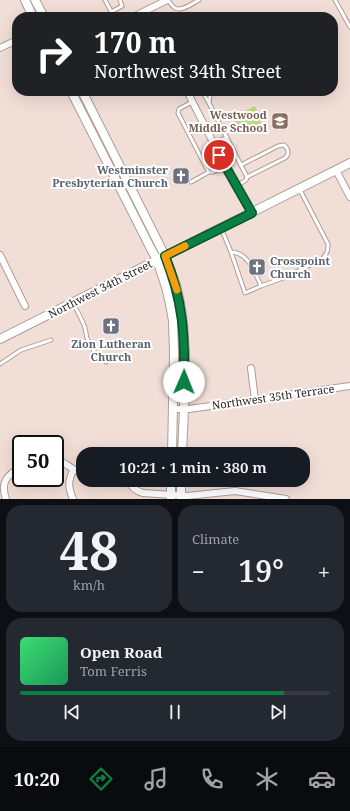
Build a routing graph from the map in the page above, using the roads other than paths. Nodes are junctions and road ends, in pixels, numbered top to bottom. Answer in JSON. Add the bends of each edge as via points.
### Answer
{"nodes":[{"id":1,"x":25,"y":0,"type":"edge"},
{"id":2,"x":35,"y":0,"type":"edge"},
{"id":3,"x":105,"y":0,"type":"edge"},
{"id":4,"x":120,"y":0,"type":"edge"},
{"id":5,"x":168,"y":0,"type":"edge"},
{"id":6,"x":199,"y":0,"type":"edge"},
{"id":7,"x":337,"y":1,"type":"edge"},
{"id":8,"x":146,"y":10,"type":"joint"},
{"id":9,"x":31,"y":12,"type":"edge"},
{"id":10,"x":41,"y":12,"type":"edge"},
{"id":11,"x":111,"y":12,"type":"joint"},
{"id":12,"x":142,"y":12,"type":"edge"},
{"id":13,"x":350,"y":27,"type":"edge"},
{"id":14,"x":12,"y":42,"type":"edge"},
{"id":15,"x":0,"y":48,"type":"edge"},
{"id":16,"x":74,"y":96,"type":"edge"},
{"id":17,"x":85,"y":96,"type":"edge"},
{"id":18,"x":189,"y":96,"type":"edge"},
{"id":19,"x":205,"y":96,"type":"edge"},
{"id":20,"x":210,"y":96,"type":"edge"},
{"id":21,"x":192,"y":102,"type":"junction"},
{"id":22,"x":209,"y":103,"type":"junction"},
{"id":23,"x":227,"y":137,"type":"junction"},
{"id":24,"x":214,"y":144,"type":"junction"},
{"id":25,"x":111,"y":148,"type":"junction"},
{"id":26,"x":103,"y":153,"type":"junction"},
{"id":27,"x":350,"y":163,"type":"edge"},
{"id":28,"x":241,"y":165,"type":"junction"},
{"id":29,"x":225,"y":166,"type":"junction"},
{"id":30,"x":336,"y":170,"type":"junction"},
{"id":31,"x":210,"y":172,"type":"junction"},
{"id":32,"x":247,"y":177,"type":"junction"},
{"id":33,"x":191,"y":182,"type":"dead end"},
{"id":34,"x":237,"y":186,"type":"junction"},
{"id":35,"x":299,"y":189,"type":"junction"},
{"id":36,"x":350,"y":197,"type":"edge"},
{"id":37,"x":252,"y":213,"type":"junction"},
{"id":38,"x":221,"y":228,"type":"junction"},
{"id":39,"x":231,"y":252,"type":"junction"},
{"id":40,"x":0,"y":255,"type":"edge"},
{"id":41,"x":165,"y":256,"type":"junction"},
{"id":42,"x":157,"y":260,"type":"junction"},
{"id":43,"x":261,"y":286,"type":"junction"},
{"id":44,"x":73,"y":303,"type":"junction"},
{"id":45,"x":25,"y":306,"type":"dead end"},
{"id":46,"x":0,"y":339,"type":"edge"},
{"id":47,"x":51,"y":340,"type":"dead end"},
{"id":48,"x":106,"y":362,"type":"dead end"},
{"id":49,"x":0,"y":364,"type":"edge"},
{"id":50,"x":251,"y":368,"type":"dead end"},
{"id":51,"x":350,"y":386,"type":"edge"},
{"id":52,"x":255,"y":400,"type":"junction"},
{"id":53,"x":173,"y":410,"type":"junction"},
{"id":54,"x":184,"y":410,"type":"junction"},
{"id":55,"x":172,"y":447,"type":"edge"},
{"id":56,"x":182,"y":447,"type":"edge"},
{"id":57,"x":64,"y":463,"type":"edge"},
{"id":58,"x":73,"y":470,"type":"junction"},
{"id":59,"x":76,"y":471,"type":"edge"},
{"id":60,"x":12,"y":473,"type":"edge"},
{"id":61,"x":131,"y":487,"type":"edge"},
{"id":62,"x":172,"y":487,"type":"edge"},
{"id":63,"x":171,"y":497,"type":"edge"},
{"id":64,"x":181,"y":497,"type":"edge"},
{"id":65,"x":6,"y":499,"type":"edge"},
{"id":66,"x":73,"y":499,"type":"edge"},
{"id":67,"x":286,"y":499,"type":"edge"}],
"edges":[{"from":1,"to":9,"type":"main road"},
{"from":2,"to":10,"type":"main road"},
{"from":3,"to":11,"type":"lane"},
{"from":4,"to":11,"type":"lane","via":[[122,6]]},
{"from":5,"to":6,"type":"lane","via":[[178,9]]},
{"from":5,"to":8,"type":"street"},
{"from":7,"to":13,"type":"lane"},
{"from":8,"to":12,"type":"street"},
{"from":14,"to":15,"type":"street"},
{"from":16,"to":26,"type":"main road"},
{"from":17,"to":25,"type":"main road"},
{"from":18,"to":21,"type":"street"},
{"from":19,"to":22,"type":"lane"},
{"from":20,"to":22,"type":"lane"},
{"from":21,"to":24,"type":"street"},
{"from":21,"to":31,"type":"lane","via":[[181,107],[178,113]]},
{"from":22,"to":23,"type":"lane"},
{"from":23,"to":24,"type":"lane"},
{"from":23,"to":28,"type":"lane"},
{"from":24,"to":29,"type":"street"},
{"from":25,"to":26,"type":"main road"},
{"from":25,"to":41,"type":"main road"},
{"from":26,"to":42,"type":"main road"},
{"from":27,"to":30,"type":"main road","name":"Northwest 34th Street"},
{"from":28,"to":32,"type":"lane"},
{"from":28,"to":32,"type":"lane","via":[[278,146],[284,145],[287,149],[288,154],[285,158]]},
{"from":29,"to":31,"type":"lane"},
{"from":29,"to":34,"type":"street"},
{"from":30,"to":35,"type":"main road","name":"Northwest 34th Street"},
{"from":30,"to":36,"type":"street"},
{"from":31,"to":33,"type":"lane"},
{"from":32,"to":34,"type":"lane"},
{"from":34,"to":37,"type":"street"},
{"from":35,"to":37,"type":"main road","name":"Northwest 34th Street"},
{"from":35,"to":43,"type":"lane","via":[[328,244],[327,255],[322,260],[286,277]]},
{"from":37,"to":38,"type":"main road","name":"Northwest 34th Street"},
{"from":38,"to":39,"type":"lane"},
{"from":38,"to":41,"type":"main road","name":"Northwest 34th Street"},
{"from":39,"to":43,"type":"lane","via":[[235,252],[250,263]]},
{"from":39,"to":43,"type":"lane","via":[[245,293]]},
{"from":40,"to":45,"type":"street"},
{"from":41,"to":42,"type":"main road","name":"Northwest 34th Street"},
{"from":41,"to":54,"type":"main road","via":[[176,285],[183,323]]},
{"from":42,"to":44,"type":"main road","name":"Northwest 34th Street"},
{"from":42,"to":53,"type":"main road","via":[[166,287],[172,321]]},
{"from":44,"to":46,"type":"main road","name":"Northwest 34th Street"},
{"from":44,"to":48,"type":"lane","via":[[85,328],[87,340]]},
{"from":47,"to":49,"type":"lane","via":[[21,350]]},
{"from":50,"to":52,"type":"street"},
{"from":51,"to":52,"type":"street","name":"Northwest 35th Terrace"},
{"from":52,"to":54,"type":"street","name":"Northwest 35th Terrace"},
{"from":53,"to":54,"type":"street","name":"Northwest 35th Terrace"},
{"from":53,"to":55,"type":"main road"},
{"from":54,"to":56,"type":"main road"},
{"from":57,"to":58,"type":"street"},
{"from":58,"to":59,"type":"street"},
{"from":58,"to":66,"type":"street","via":[[69,481]]},
{"from":60,"to":65,"type":"street","via":[[1,485]]},
{"from":61,"to":63,"type":"street","via":[[143,493]]},
{"from":62,"to":63,"type":"main road"},
{"from":63,"to":64,"type":"street"},
{"from":64,"to":67,"type":"street","via":[[235,491]]}]}
